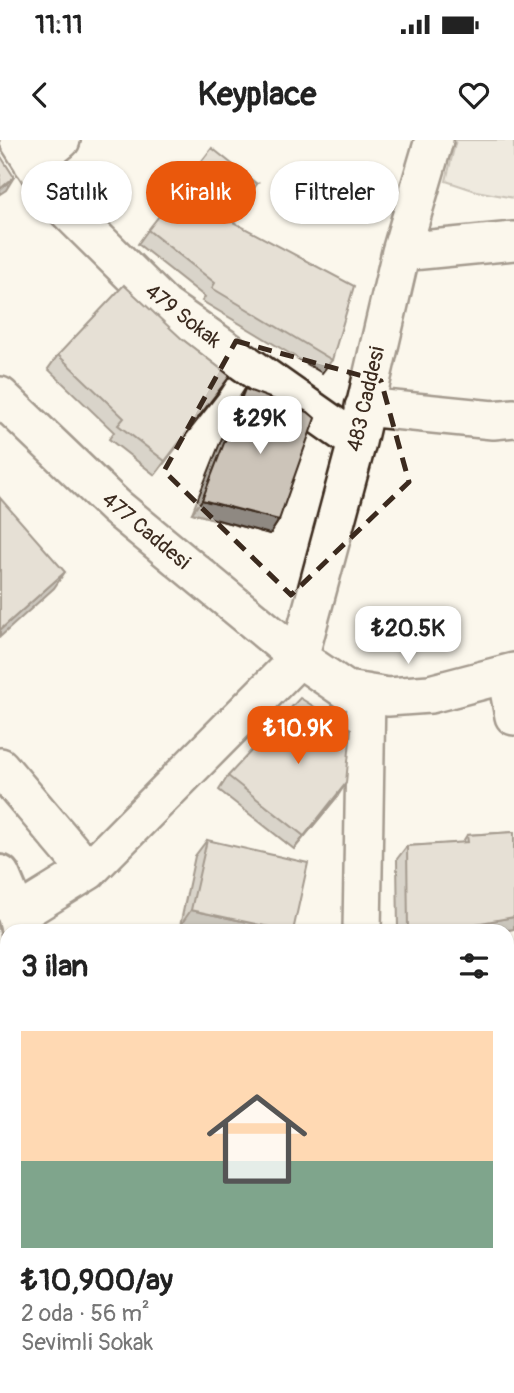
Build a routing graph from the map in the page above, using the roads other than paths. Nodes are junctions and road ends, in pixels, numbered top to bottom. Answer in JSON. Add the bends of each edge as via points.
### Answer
{"nodes":[{"id":1,"x":433,"y":141,"type":"edge"},
{"id":2,"x":38,"y":148,"type":"edge"},
{"id":3,"x":514,"y":242,"type":"edge"},
{"id":4,"x":401,"y":251,"type":"junction"},
{"id":5,"x":0,"y":396,"type":"edge"},
{"id":6,"x":365,"y":407,"type":"junction"},
{"id":7,"x":514,"y":418,"type":"edge"},
{"id":8,"x":357,"y":442,"type":"junction"},
{"id":9,"x":299,"y":657,"type":"junction"},
{"id":10,"x":510,"y":673,"type":"edge"},
{"id":11,"x":366,"y":693,"type":"junction"},
{"id":12,"x":514,"y":716,"type":"edge"},
{"id":13,"x":0,"y":767,"type":"edge"},
{"id":14,"x":88,"y":871,"type":"junction"},
{"id":15,"x":0,"y":875,"type":"edge"},
{"id":16,"x":19,"y":923,"type":"edge"},
{"id":17,"x":362,"y":924,"type":"edge"}],
"edges":[{"from":1,"to":4,"type":"street","name":"483 Caddesi"},
{"from":2,"to":8,"type":"street","name":"479 Sokak","via":[[57,200],[164,306]]},
{"from":3,"to":4,"type":"street"},
{"from":4,"to":6,"type":"street","name":"483 Caddesi"},
{"from":5,"to":9,"type":"street","name":"477 Caddesi","via":[[116,507]]},
{"from":6,"to":7,"type":"street","via":[[493,420]]},
{"from":6,"to":8,"type":"street","name":"483 Caddesi"},
{"from":8,"to":9,"type":"street","name":"483 Caddesi"},
{"from":9,"to":11,"type":"street","name":"477 Caddesi","via":[[346,690]]},
{"from":9,"to":14,"type":"street"},
{"from":10,"to":11,"type":"street","name":"477 Caddesi","via":[[430,694],[388,697]]},
{"from":10,"to":12,"type":"street"},
{"from":11,"to":17,"type":"street"},
{"from":13,"to":14,"type":"street"},
{"from":14,"to":16,"type":"street"},
{"from":15,"to":16,"type":"main road"}]}
